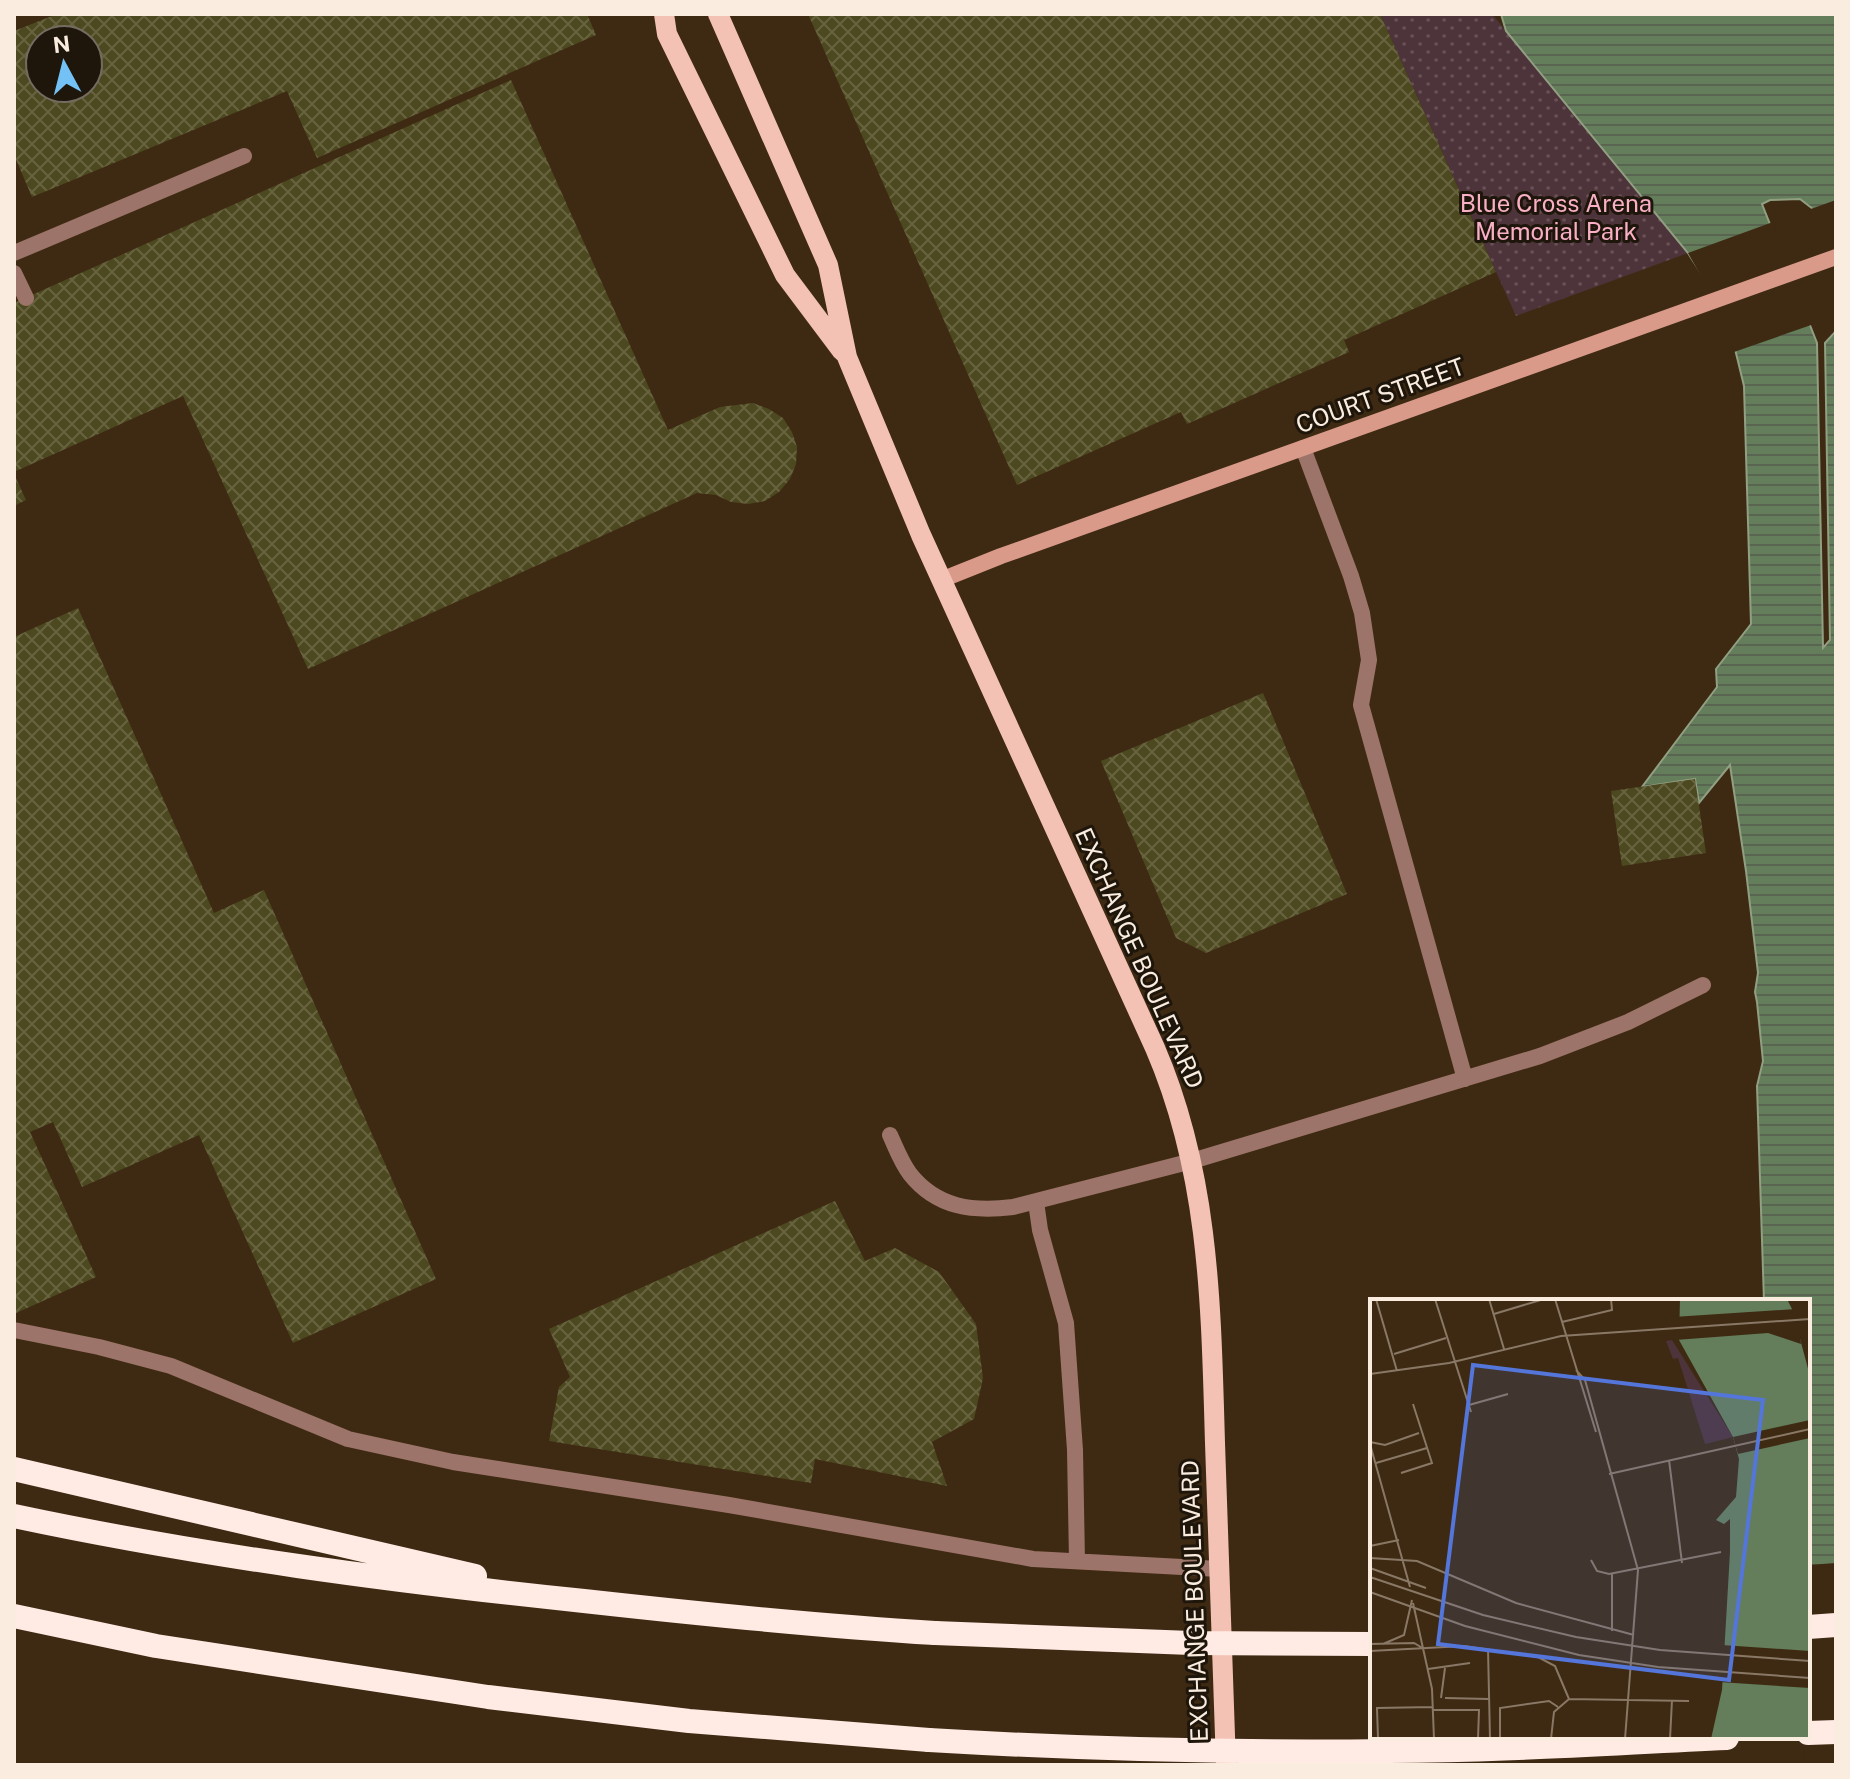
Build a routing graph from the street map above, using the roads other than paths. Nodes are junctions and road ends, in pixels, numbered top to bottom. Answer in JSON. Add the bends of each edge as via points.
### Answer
{"nodes":[{"id":1,"x":664,"y":14,"type":"edge"},
{"id":2,"x":718,"y":14,"type":"edge"},
{"id":3,"x":244,"y":156,"type":"dead end"},
{"id":4,"x":14,"y":253,"type":"edge"},
{"id":5,"x":1836,"y":257,"type":"edge"},
{"id":6,"x":14,"y":273,"type":"edge"},
{"id":7,"x":26,"y":298,"type":"dead end"},
{"id":8,"x":847,"y":357,"type":"junction"},
{"id":9,"x":1303,"y":448,"type":"junction"},
{"id":10,"x":941,"y":580,"type":"junction"},
{"id":11,"x":1703,"y":985,"type":"dead end"},
{"id":12,"x":1465,"y":1079,"type":"junction"},
{"id":13,"x":890,"y":1135,"type":"dead end"},
{"id":14,"x":1192,"y":1161,"type":"junction"},
{"id":15,"x":1036,"y":1202,"type":"junction"},
{"id":16,"x":14,"y":1330,"type":"edge"},
{"id":17,"x":14,"y":1469,"type":"edge"},
{"id":18,"x":14,"y":1516,"type":"edge"},
{"id":19,"x":1077,"y":1561,"type":"junction"},
{"id":20,"x":1219,"y":1569,"type":"junction"},
{"id":21,"x":587,"y":1602,"type":"junction"},
{"id":22,"x":14,"y":1616,"type":"edge"},
{"id":23,"x":14,"y":1623,"type":"edge"},
{"id":24,"x":1836,"y":1625,"type":"edge"},
{"id":25,"x":1810,"y":1627,"type":"edge"},
{"id":26,"x":88,"y":1632,"type":"junction"},
{"id":27,"x":1370,"y":1644,"type":"edge"},
{"id":28,"x":1836,"y":1732,"type":"edge"},
{"id":29,"x":1810,"y":1733,"type":"edge"},
{"id":30,"x":1701,"y":1739,"type":"edge"},
{"id":31,"x":1226,"y":1765,"type":"edge"}],
"edges":[{"from":1,"to":8,"type":"main road","name":"EXCHANGE BOULEVARD","via":[[667,34],[785,275]]},
{"from":2,"to":8,"type":"main road","name":"EXCHANGE BOULEVARD","via":[[828,265]]},
{"from":3,"to":4,"type":"street"},
{"from":5,"to":9,"type":"street","name":"COURT STREET"},
{"from":6,"to":7,"type":"street"},
{"from":8,"to":10,"type":"main road","name":"EXCHANGE BOULEVARD"},
{"from":9,"to":10,"type":"street","name":"COURT STREET"},
{"from":9,"to":12,"type":"street","via":[[1362,613],[1369,660],[1361,705]]},
{"from":10,"to":14,"type":"main road","name":"EXCHANGE BOULEVARD","via":[[1166,1073]]},
{"from":11,"to":12,"type":"street","via":[[1611,1029]]},
{"from":12,"to":14,"type":"street"},
{"from":13,"to":15,"type":"street","via":[[910,1174],[945,1201],[992,1210]]},
{"from":14,"to":15,"type":"street"},
{"from":14,"to":20,"type":"main road","name":"EXCHANGE BOULEVARD","via":[[1209,1275]]},
{"from":15,"to":19,"type":"street","via":[[1066,1323]]},
{"from":16,"to":19,"type":"street","via":[[171,1366],[348,1439],[453,1462],[1033,1559]]},
{"from":17,"to":21,"type":"highway"},
{"from":18,"to":21,"type":"highway","via":[[269,1563]]},
{"from":19,"to":20,"type":"street"},
{"from":20,"to":31,"type":"main road","name":"EXCHANGE BOULEVARD"},
{"from":21,"to":27,"type":"highway","bridge":true,"via":[[935,1633]]},
{"from":22,"to":26,"type":"highway"},
{"from":23,"to":26,"type":"highway"},
{"from":24,"to":25,"type":"highway"},
{"from":26,"to":30,"type":"highway","bridge":true,"via":[[277,1666],[556,1706],[929,1740],[1378,1752]]},
{"from":28,"to":29,"type":"highway"}]}
